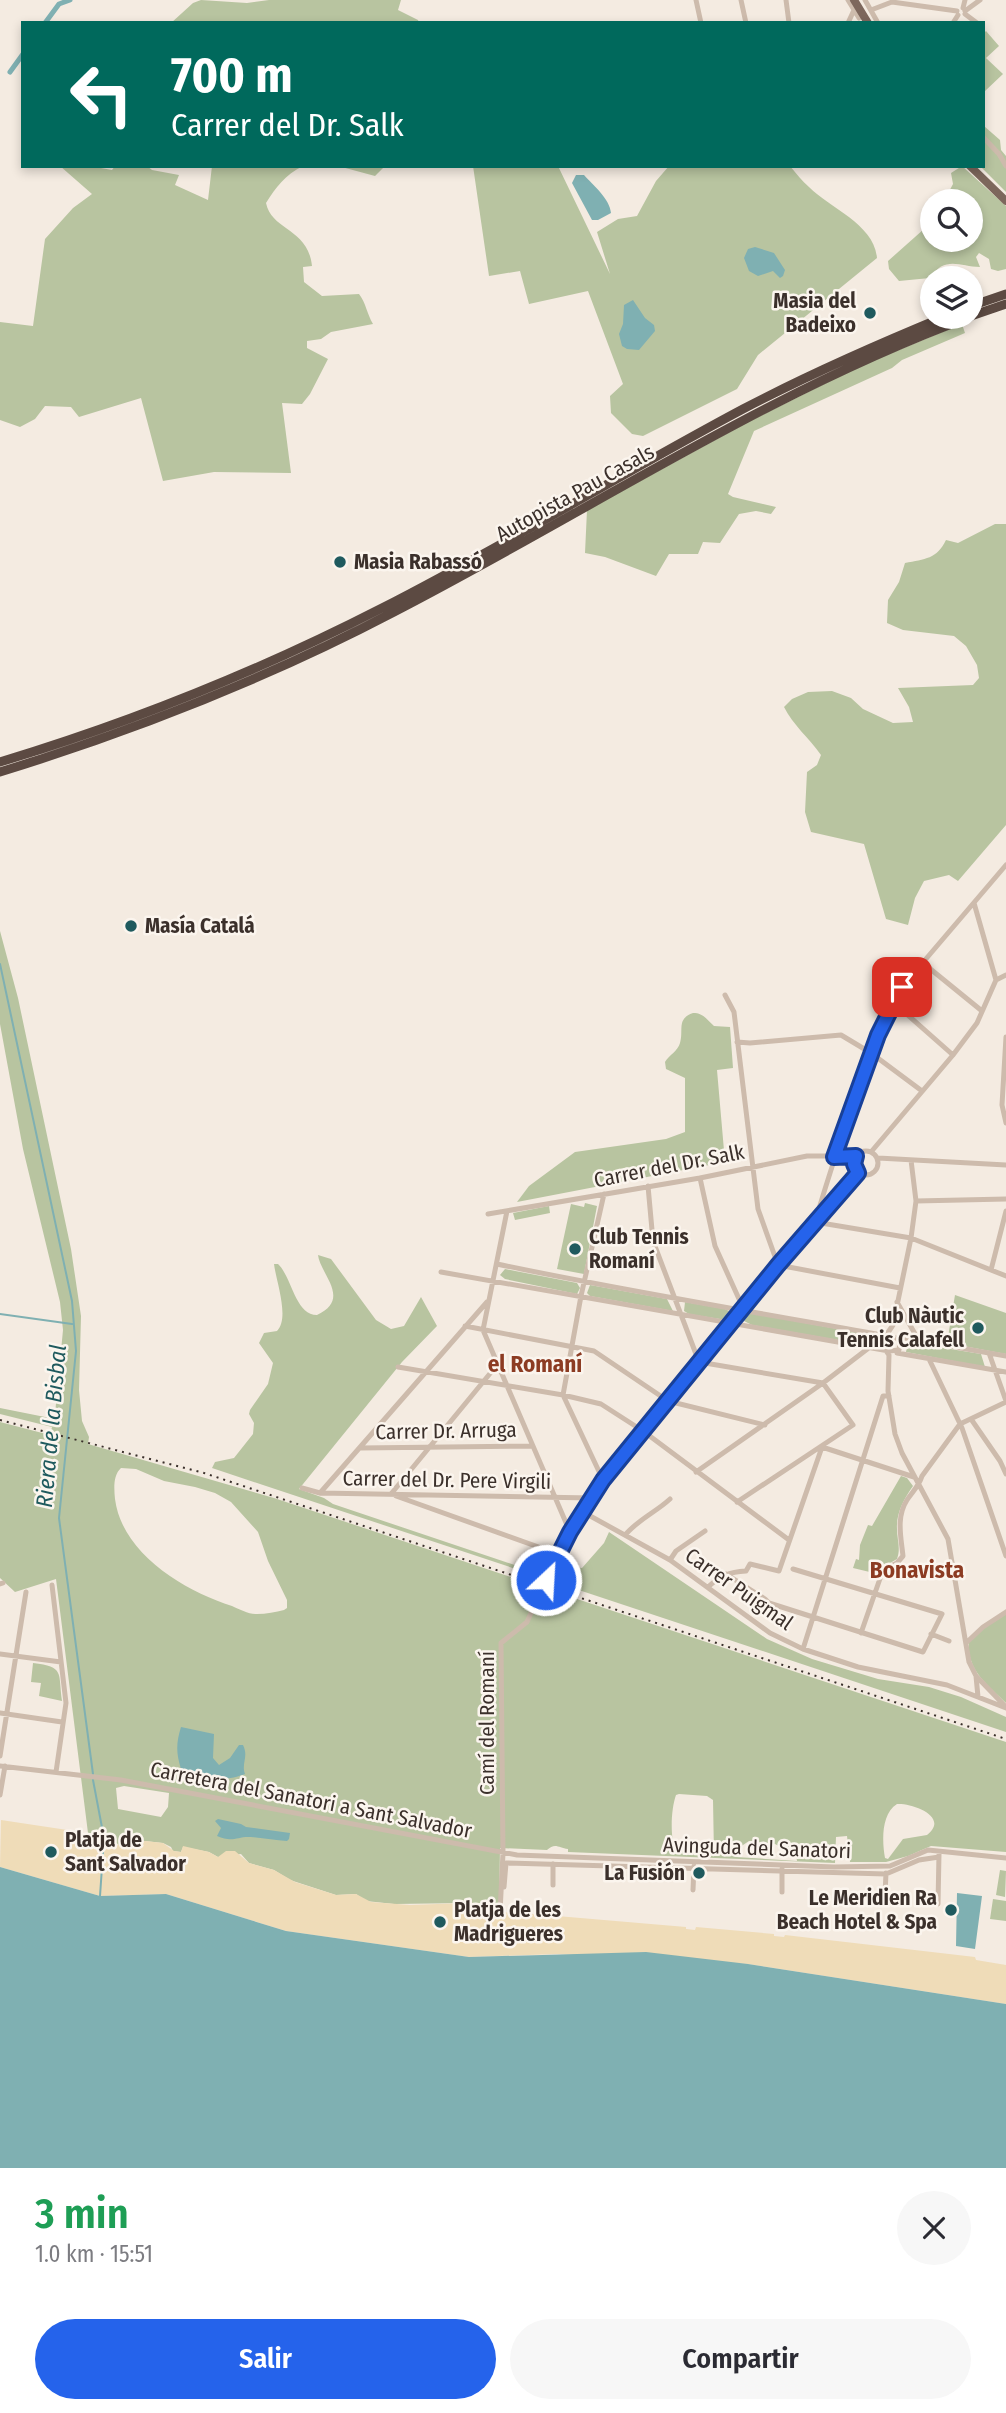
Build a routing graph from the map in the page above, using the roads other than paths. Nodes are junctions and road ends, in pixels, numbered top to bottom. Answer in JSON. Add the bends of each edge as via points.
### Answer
{"nodes":[{"id":1,"x":696,"y":0,"type":"edge"},
{"id":2,"x":741,"y":0,"type":"edge"},
{"id":3,"x":786,"y":0,"type":"edge"},
{"id":4,"x":848,"y":0,"type":"edge"},
{"id":5,"x":856,"y":0,"type":"edge"},
{"id":6,"x":864,"y":0,"type":"edge"},
{"id":7,"x":965,"y":0,"type":"edge"},
{"id":8,"x":980,"y":0,"type":"edge"},
{"id":9,"x":854,"y":10,"type":"junction"},
{"id":10,"x":871,"y":10,"type":"junction"},
{"id":11,"x":962,"y":12,"type":"junction"},
{"id":12,"x":859,"y":18,"type":"dead end"},
{"id":13,"x":701,"y":21,"type":"edge"},
{"id":14,"x":746,"y":21,"type":"edge"},
{"id":15,"x":789,"y":21,"type":"edge"},
{"id":16,"x":849,"y":21,"type":"edge"},
{"id":17,"x":868,"y":21,"type":"edge"},
{"id":18,"x":877,"y":21,"type":"edge"},
{"id":19,"x":955,"y":21,"type":"edge"},
{"id":20,"x":974,"y":21,"type":"edge"},
{"id":21,"x":985,"y":139,"type":"edge"},
{"id":22,"x":1006,"y":166,"type":"edge"},
{"id":23,"x":974,"y":168,"type":"edge"},
{"id":24,"x":1006,"y":199,"type":"edge"},
{"id":25,"x":1006,"y":294,"type":"edge"},
{"id":26,"x":983,"y":302,"type":"edge"},
{"id":27,"x":1006,"y":304,"type":"edge"},
{"id":28,"x":983,"y":312,"type":"edge"},
{"id":29,"x":920,"y":327,"type":"edge"},
{"id":30,"x":939,"y":329,"type":"edge"},
{"id":31,"x":0,"y":762,"type":"edge"},
{"id":32,"x":0,"y":772,"type":"edge"},
{"id":33,"x":1006,"y":865,"type":"edge"},
{"id":34,"x":974,"y":904,"type":"junction"},
{"id":35,"x":923,"y":963,"type":"junction"},
{"id":36,"x":1006,"y":975,"type":"edge"},
{"id":37,"x":996,"y":980,"type":"junction"},
{"id":38,"x":724,"y":995,"type":"dead end"},
{"id":39,"x":893,"y":1002,"type":"junction"},
{"id":40,"x":982,"y":1011,"type":"junction"},
{"id":41,"x":1006,"y":1037,"type":"edge"},
{"id":42,"x":737,"y":1042,"type":"junction"},
{"id":43,"x":871,"y":1053,"type":"junction"},
{"id":44,"x":953,"y":1055,"type":"junction"},
{"id":45,"x":1005,"y":1064,"type":"edge"},
{"id":46,"x":922,"y":1091,"type":"junction"},
{"id":47,"x":1006,"y":1123,"type":"edge"},
{"id":48,"x":871,"y":1152,"type":"junction"},
{"id":49,"x":856,"y":1156,"type":"junction"},
{"id":50,"x":834,"y":1157,"type":"junction"},
{"id":51,"x":878,"y":1158,"type":"junction"},
{"id":52,"x":911,"y":1160,"type":"junction"},
{"id":53,"x":1006,"y":1164,"type":"edge"},
{"id":54,"x":752,"y":1166,"type":"junction"},
{"id":55,"x":858,"y":1173,"type":"junction"},
{"id":56,"x":700,"y":1178,"type":"junction"},
{"id":57,"x":648,"y":1186,"type":"junction"},
{"id":58,"x":604,"y":1194,"type":"junction"},
{"id":59,"x":1006,"y":1199,"type":"edge"},
{"id":60,"x":916,"y":1201,"type":"junction"},
{"id":61,"x":507,"y":1211,"type":"junction"},
{"id":62,"x":1006,"y":1211,"type":"edge"},
{"id":63,"x":488,"y":1214,"type":"dead end"},
{"id":64,"x":814,"y":1222,"type":"junction"},
{"id":65,"x":911,"y":1238,"type":"junction"},
{"id":66,"x":497,"y":1264,"type":"junction"},
{"id":67,"x":778,"y":1265,"type":"junction"},
{"id":68,"x":991,"y":1270,"type":"junction"},
{"id":69,"x":441,"y":1272,"type":"dead end"},
{"id":70,"x":1006,"y":1276,"type":"edge"},
{"id":71,"x":493,"y":1281,"type":"junction"},
{"id":72,"x":584,"y":1283,"type":"junction"},
{"id":73,"x":900,"y":1288,"type":"junction"},
{"id":74,"x":581,"y":1296,"type":"junction"},
{"id":75,"x":489,"y":1299,"type":"junction"},
{"id":76,"x":675,"y":1299,"type":"junction"},
{"id":77,"x":897,"y":1302,"type":"junction"},
{"id":78,"x":744,"y":1310,"type":"junction"},
{"id":79,"x":682,"y":1315,"type":"junction"},
{"id":80,"x":732,"y":1324,"type":"junction"},
{"id":81,"x":893,"y":1325,"type":"junction"},
{"id":82,"x":465,"y":1326,"type":"junction"},
{"id":83,"x":483,"y":1330,"type":"junction"},
{"id":84,"x":892,"y":1337,"type":"junction"},
{"id":85,"x":919,"y":1341,"type":"junction"},
{"id":86,"x":574,"y":1346,"type":"junction"},
{"id":87,"x":869,"y":1348,"type":"junction"},
{"id":88,"x":892,"y":1351,"type":"junction"},
{"id":89,"x":989,"y":1353,"type":"junction"},
{"id":90,"x":1006,"y":1356,"type":"edge"},
{"id":91,"x":929,"y":1360,"type":"junction"},
{"id":92,"x":699,"y":1362,"type":"junction"},
{"id":93,"x":497,"y":1365,"type":"junction"},
{"id":94,"x":398,"y":1367,"type":"dead end"},
{"id":95,"x":888,"y":1368,"type":"junction"},
{"id":96,"x":993,"y":1369,"type":"junction"},
{"id":97,"x":1006,"y":1371,"type":"edge"},
{"id":98,"x":427,"y":1372,"type":"junction"},
{"id":99,"x":484,"y":1383,"type":"junction"},
{"id":100,"x":824,"y":1383,"type":"junction"},
{"id":101,"x":506,"y":1386,"type":"junction"},
{"id":102,"x":564,"y":1395,"type":"junction"},
{"id":103,"x":889,"y":1395,"type":"junction"},
{"id":104,"x":667,"y":1401,"type":"junction"},
{"id":105,"x":1006,"y":1402,"type":"edge"},
{"id":106,"x":971,"y":1419,"type":"junction"},
{"id":107,"x":765,"y":1424,"type":"junction"},
{"id":108,"x":960,"y":1424,"type":"junction"},
{"id":109,"x":643,"y":1431,"type":"junction"},
{"id":110,"x":532,"y":1446,"type":"junction"},
{"id":111,"x":822,"y":1447,"type":"junction"},
{"id":112,"x":360,"y":1448,"type":"junction"},
{"id":113,"x":427,"y":1448,"type":"junction"},
{"id":114,"x":862,"y":1460,"type":"junction"},
{"id":115,"x":696,"y":1472,"type":"junction"},
{"id":116,"x":1006,"y":1474,"type":"edge"},
{"id":117,"x":914,"y":1477,"type":"junction"},
{"id":118,"x":603,"y":1480,"type":"junction"},
{"id":119,"x":919,"y":1485,"type":"junction"},
{"id":120,"x":302,"y":1488,"type":"dead end"},
{"id":121,"x":320,"y":1493,"type":"junction"},
{"id":122,"x":391,"y":1494,"type":"junction"},
{"id":123,"x":592,"y":1498,"type":"junction"},
{"id":124,"x":555,"y":1499,"type":"junction"},
{"id":125,"x":670,"y":1499,"type":"dead end"},
{"id":126,"x":737,"y":1502,"type":"junction"},
{"id":127,"x":583,"y":1512,"type":"junction"},
{"id":128,"x":705,"y":1531,"type":"dead end"},
{"id":129,"x":570,"y":1532,"type":"junction"},
{"id":130,"x":626,"y":1534,"type":"junction"},
{"id":131,"x":789,"y":1540,"type":"junction"},
{"id":132,"x":558,"y":1554,"type":"junction"},
{"id":133,"x":1006,"y":1556,"type":"edge"},
{"id":134,"x":670,"y":1560,"type":"junction"},
{"id":135,"x":793,"y":1569,"type":"dead end"},
{"id":136,"x":726,"y":1574,"type":"junction"},
{"id":137,"x":824,"y":1577,"type":"junction"},
{"id":138,"x":546,"y":1580,"type":"dead end"},
{"id":139,"x":52,"y":1585,"type":"dead end"},
{"id":140,"x":708,"y":1587,"type":"junction"},
{"id":141,"x":541,"y":1591,"type":"dead end"},
{"id":142,"x":26,"y":1592,"type":"dead end"},
{"id":143,"x":874,"y":1594,"type":"junction"},
{"id":144,"x":1006,"y":1612,"type":"edge"},
{"id":145,"x":812,"y":1617,"type":"junction"},
{"id":146,"x":861,"y":1633,"type":"junction"},
{"id":147,"x":931,"y":1634,"type":"junction"},
{"id":148,"x":950,"y":1641,"type":"dead end"},
{"id":149,"x":966,"y":1643,"type":"junction"},
{"id":150,"x":803,"y":1649,"type":"junction"},
{"id":151,"x":0,"y":1654,"type":"edge"},
{"id":152,"x":16,"y":1657,"type":"junction"},
{"id":153,"x":61,"y":1662,"type":"junction"},
{"id":154,"x":976,"y":1676,"type":"junction"},
{"id":155,"x":976,"y":1684,"type":"junction"},
{"id":156,"x":985,"y":1686,"type":"junction"},
{"id":157,"x":965,"y":1692,"type":"junction"},
{"id":158,"x":978,"y":1695,"type":"junction"},
{"id":159,"x":1006,"y":1708,"type":"edge"},
{"id":160,"x":3,"y":1714,"type":"edge"},
{"id":161,"x":62,"y":1721,"type":"junction"},
{"id":162,"x":0,"y":1756,"type":"edge"},
{"id":163,"x":3,"y":1766,"type":"edge"},
{"id":164,"x":56,"y":1772,"type":"junction"},
{"id":165,"x":0,"y":1794,"type":"edge"},
{"id":166,"x":503,"y":1853,"type":"junction"},
{"id":167,"x":939,"y":1854,"type":"junction"},
{"id":168,"x":553,"y":1857,"type":"junction"},
{"id":169,"x":1006,"y":1858,"type":"edge"},
{"id":170,"x":553,"y":1865,"type":"junction"},
{"id":171,"x":695,"y":1865,"type":"junction"},
{"id":172,"x":886,"y":1866,"type":"junction"},
{"id":173,"x":782,"y":1868,"type":"junction"},
{"id":174,"x":886,"y":1874,"type":"junction"},
{"id":175,"x":553,"y":1885,"type":"dead end"},
{"id":176,"x":504,"y":1887,"type":"dead end"},
{"id":177,"x":693,"y":1890,"type":"dead end"},
{"id":178,"x":782,"y":1892,"type":"dead end"},
{"id":179,"x":885,"y":1894,"type":"dead end"},
{"id":180,"x":938,"y":1904,"type":"dead end"},
{"id":181,"x":500,"y":1912,"type":"dead end"}],
"edges":[{"from":1,"to":13,"type":"street"},
{"from":2,"to":14,"type":"street"},
{"from":3,"to":15,"type":"street"},
{"from":4,"to":9,"type":"street"},
{"from":5,"to":17,"type":"main road"},
{"from":6,"to":10,"type":"street"},
{"from":7,"to":11,"type":"street"},
{"from":8,"to":11,"type":"street"},
{"from":9,"to":12,"type":"street"},
{"from":9,"to":16,"type":"street"},
{"from":10,"to":11,"type":"street","via":[[892,2]]},
{"from":10,"to":18,"type":"street"},
{"from":11,"to":19,"type":"street"},
{"from":11,"to":20,"type":"street"},
{"from":21,"to":22,"type":"street"},
{"from":23,"to":24,"type":"main road"},
{"from":25,"to":26,"type":"highway"},
{"from":27,"to":28,"type":"highway","name":"Autopista Pau Casals"},
{"from":29,"to":31,"type":"highway","name":"Autopista Pau Casals","via":[[756,402],[315,641],[143,714]]},
{"from":30,"to":32,"type":"highway","name":"Autopista Pau Casals","via":[[770,406],[320,649],[146,723]]},
{"from":33,"to":34,"type":"street"},
{"from":34,"to":35,"type":"street"},
{"from":34,"to":37,"type":"street"},
{"from":35,"to":39,"type":"street"},
{"from":35,"to":40,"type":"street"},
{"from":36,"to":37,"type":"street"},
{"from":37,"to":40,"type":"street"},
{"from":38,"to":42,"type":"street","via":[[734,1012]]},
{"from":39,"to":43,"type":"street"},
{"from":39,"to":44,"type":"street"},
{"from":40,"to":44,"type":"street"},
{"from":41,"to":45,"type":"street"},
{"from":42,"to":43,"type":"street","via":[[841,1035]]},
{"from":42,"to":54,"type":"street"},
{"from":43,"to":46,"type":"street"},
{"from":43,"to":50,"type":"street"},
{"from":44,"to":46,"type":"street"},
{"from":45,"to":47,"type":"street","via":[[1002,1105]]},
{"from":46,"to":48,"type":"street"},
{"from":48,"to":49,"type":"street"},
{"from":48,"to":51,"type":"street"},
{"from":49,"to":50,"type":"street","name":"Carrer del Dr. Salk"},
{"from":49,"to":55,"type":"street"},
{"from":50,"to":54,"type":"street","name":"Carrer del Dr. Salk","via":[[807,1156]]},
{"from":50,"to":64,"type":"street"},
{"from":51,"to":52,"type":"street"},
{"from":51,"to":55,"type":"street","via":[[873,1174]]},
{"from":52,"to":53,"type":"street"},
{"from":52,"to":60,"type":"street"},
{"from":54,"to":56,"type":"street","name":"Carrer del Dr. Salk"},
{"from":54,"to":67,"type":"street","via":[[758,1209]]},
{"from":55,"to":64,"type":"street"},
{"from":56,"to":57,"type":"street","name":"Carrer del Dr. Salk"},
{"from":56,"to":78,"type":"street","via":[[715,1246]]},
{"from":57,"to":58,"type":"street","name":"Carrer del Dr. Salk"},
{"from":57,"to":76,"type":"street","via":[[653,1241]]},
{"from":58,"to":61,"type":"street","name":"Carrer del Dr. Salk"},
{"from":58,"to":72,"type":"street"},
{"from":59,"to":60,"type":"street"},
{"from":60,"to":65,"type":"street"},
{"from":61,"to":63,"type":"street","name":"Carrer del Dr. Salk"},
{"from":61,"to":66,"type":"street"},
{"from":62,"to":68,"type":"street"},
{"from":64,"to":65,"type":"street"},
{"from":64,"to":67,"type":"street"},
{"from":65,"to":68,"type":"street"},
{"from":65,"to":73,"type":"street"},
{"from":66,"to":71,"type":"street"},
{"from":66,"to":72,"type":"street"},
{"from":67,"to":73,"type":"street"},
{"from":67,"to":78,"type":"street"},
{"from":68,"to":70,"type":"street"},
{"from":69,"to":71,"type":"street"},
{"from":71,"to":74,"type":"street"},
{"from":71,"to":75,"type":"street"},
{"from":72,"to":74,"type":"street"},
{"from":72,"to":76,"type":"street"},
{"from":73,"to":77,"type":"street"},
{"from":74,"to":79,"type":"street"},
{"from":74,"to":86,"type":"street"},
{"from":75,"to":82,"type":"street"},
{"from":75,"to":83,"type":"street"},
{"from":76,"to":78,"type":"street"},
{"from":76,"to":79,"type":"street"},
{"from":77,"to":81,"type":"street"},
{"from":77,"to":85,"type":"street"},
{"from":78,"to":80,"type":"street"},
{"from":78,"to":84,"type":"street"},
{"from":79,"to":80,"type":"street"},
{"from":79,"to":92,"type":"street"},
{"from":80,"to":87,"type":"street"},
{"from":80,"to":92,"type":"street"},
{"from":81,"to":84,"type":"street"},
{"from":81,"to":84,"type":"street"},
{"from":82,"to":83,"type":"street"},
{"from":82,"to":98,"type":"street"},
{"from":83,"to":86,"type":"street"},
{"from":83,"to":93,"type":"street"},
{"from":84,"to":85,"type":"street"},
{"from":84,"to":87,"type":"street"},
{"from":84,"to":88,"type":"street"},
{"from":84,"to":88,"type":"street","via":[[901,1345]]},
{"from":85,"to":89,"type":"street"},
{"from":86,"to":102,"type":"street"},
{"from":86,"to":104,"type":"street","via":[[594,1352]]},
{"from":87,"to":88,"type":"street"},
{"from":87,"to":100,"type":"street"},
{"from":88,"to":91,"type":"street"},
{"from":88,"to":95,"type":"street"},
{"from":88,"to":95,"type":"street"},
{"from":89,"to":90,"type":"street"},
{"from":89,"to":96,"type":"street"},
{"from":91,"to":96,"type":"street"},
{"from":91,"to":108,"type":"street"},
{"from":92,"to":100,"type":"street"},
{"from":92,"to":104,"type":"street"},
{"from":93,"to":99,"type":"street"},
{"from":93,"to":101,"type":"street"},
{"from":94,"to":98,"type":"street"},
{"from":95,"to":103,"type":"street"},
{"from":96,"to":97,"type":"street"},
{"from":96,"to":105,"type":"street"},
{"from":98,"to":99,"type":"street"},
{"from":98,"to":112,"type":"street"},
{"from":99,"to":101,"type":"street"},
{"from":99,"to":113,"type":"street"},
{"from":100,"to":107,"type":"street"},
{"from":100,"to":111,"type":"street","via":[[853,1425]]},
{"from":101,"to":102,"type":"street"},
{"from":101,"to":110,"type":"street"},
{"from":102,"to":109,"type":"street","via":[[601,1404]]},
{"from":102,"to":118,"type":"street"},
{"from":103,"to":114,"type":"street","via":[[883,1396]]},
{"from":103,"to":117,"type":"street","via":[[895,1434]]},
{"from":104,"to":107,"type":"street"},
{"from":104,"to":109,"type":"street"},
{"from":105,"to":106,"type":"street"},
{"from":106,"to":108,"type":"street"},
{"from":106,"to":116,"type":"street"},
{"from":107,"to":115,"type":"street"},
{"from":108,"to":119,"type":"street"},
{"from":108,"to":133,"type":"street"},
{"from":109,"to":115,"type":"street"},
{"from":109,"to":118,"type":"street"},
{"from":110,"to":113,"type":"street","name":"Carrer Dr. Arruga"},
{"from":110,"to":124,"type":"street"},
{"from":111,"to":114,"type":"street"},
{"from":111,"to":126,"type":"street"},
{"from":111,"to":131,"type":"street"},
{"from":112,"to":113,"type":"street","name":"Carrer Dr. Arruga"},
{"from":112,"to":121,"type":"street"},
{"from":113,"to":122,"type":"street"},
{"from":114,"to":117,"type":"street"},
{"from":114,"to":137,"type":"street"},
{"from":115,"to":126,"type":"street"},
{"from":117,"to":119,"type":"street"},
{"from":118,"to":123,"type":"street"},
{"from":119,"to":143,"type":"street","via":[[905,1502],[899,1522],[903,1556],[883,1570]]},
{"from":119,"to":149,"type":"street","via":[[948,1539]]},
{"from":120,"to":121,"type":"street","name":"Carrer del Dr. Pere Virgili"},
{"from":121,"to":122,"type":"street","name":"Carrer del Dr. Pere Virgili"},
{"from":122,"to":124,"type":"street","name":"Carrer del Dr. Pere Virgili"},
{"from":122,"to":132,"type":"street"},
{"from":123,"to":124,"type":"street","name":"Carrer del Dr. Pere Virgili"},
{"from":123,"to":127,"type":"street"},
{"from":124,"to":129,"type":"street"},
{"from":125,"to":130,"type":"street"},
{"from":126,"to":131,"type":"street"},
{"from":127,"to":129,"type":"street"},
{"from":127,"to":130,"type":"street","name":"Carrer Puigmal"},
{"from":128,"to":134,"type":"street"},
{"from":129,"to":132,"type":"street"},
{"from":130,"to":134,"type":"street","name":"Carrer Puigmal"},
{"from":131,"to":136,"type":"street","via":[[779,1571],[750,1563],[746,1571]]},
{"from":132,"to":138,"type":"street"},
{"from":134,"to":140,"type":"street","name":"Carrer Puigmal"},
{"from":135,"to":137,"type":"street"},
{"from":136,"to":140,"type":"street"},
{"from":136,"to":145,"type":"street","via":[[769,1604]]},
{"from":137,"to":143,"type":"street"},
{"from":137,"to":145,"type":"street"},
{"from":139,"to":153,"type":"street"},
{"from":140,"to":150,"type":"street","name":"Carrer Puigmal","via":[[770,1633]]},
{"from":141,"to":166,"type":"street","name":"Camí del Romaní","via":[[527,1622],[501,1643]]},
{"from":142,"to":152,"type":"street"},
{"from":143,"to":146,"type":"street"},
{"from":143,"to":147,"type":"street","via":[[942,1614]]},
{"from":144,"to":149,"type":"street"},
{"from":145,"to":146,"type":"street"},
{"from":145,"to":150,"type":"street"},
{"from":146,"to":147,"type":"street","via":[[923,1652]]},
{"from":147,"to":148,"type":"street"},
{"from":149,"to":154,"type":"street"},
{"from":150,"to":157,"type":"street","name":"Carrer Puigmal"},
{"from":151,"to":152,"type":"street"},
{"from":152,"to":153,"type":"street"},
{"from":152,"to":160,"type":"street"},
{"from":153,"to":161,"type":"street","via":[[66,1703]]},
{"from":154,"to":155,"type":"street"},
{"from":154,"to":156,"type":"street"},
{"from":155,"to":157,"type":"street"},
{"from":155,"to":158,"type":"street"},
{"from":156,"to":158,"type":"street"},
{"from":156,"to":159,"type":"street"},
{"from":157,"to":158,"type":"street","name":"Carrer Puigmal"},
{"from":158,"to":159,"type":"street","name":"Carrer Puigmal"},
{"from":160,"to":161,"type":"street"},
{"from":160,"to":162,"type":"street"},
{"from":161,"to":164,"type":"street"},
{"from":163,"to":164,"type":"street","name":"Carretera del Sanatori a Sant Salvador"},
{"from":163,"to":165,"type":"street"},
{"from":164,"to":166,"type":"street","name":"Carretera del Sanatori a Sant Salvador"},
{"from":166,"to":168,"type":"street","name":"Avinguda del Sanatori"},
{"from":166,"to":181,"type":"street","name":"Camí del Romaní"},
{"from":167,"to":169,"type":"street","name":"Avinguda del Sanatori"},
{"from":167,"to":172,"type":"street","name":"Avinguda del Sanatori","via":[[928,1850]]},
{"from":167,"to":174,"type":"street"},
{"from":167,"to":180,"type":"street"},
{"from":168,"to":170,"type":"street"},
{"from":168,"to":171,"type":"street","name":"Avinguda del Sanatori"},
{"from":170,"to":171,"type":"street"},
{"from":170,"to":175,"type":"street"},
{"from":170,"to":176,"type":"street","via":[[506,1863]]},
{"from":171,"to":173,"type":"street","name":"Avinguda del Sanatori"},
{"from":171,"to":177,"type":"street"},
{"from":172,"to":173,"type":"street","name":"Avinguda del Sanatori"},
{"from":172,"to":174,"type":"street"},
{"from":173,"to":174,"type":"street"},
{"from":173,"to":178,"type":"street"},
{"from":174,"to":179,"type":"street"}]}
